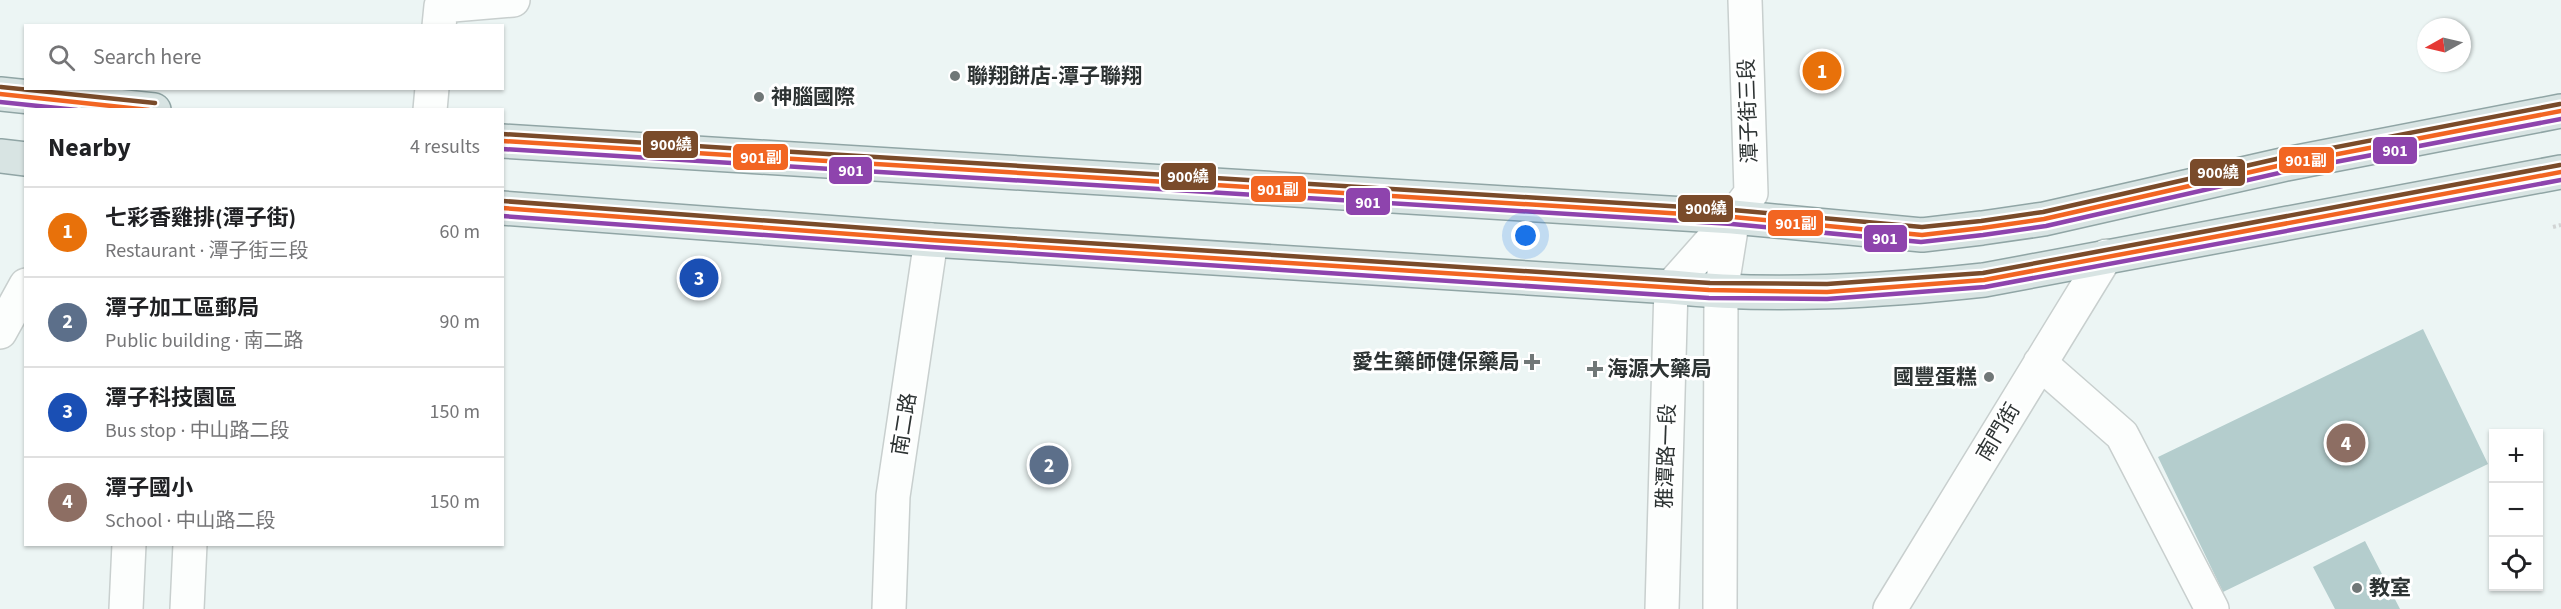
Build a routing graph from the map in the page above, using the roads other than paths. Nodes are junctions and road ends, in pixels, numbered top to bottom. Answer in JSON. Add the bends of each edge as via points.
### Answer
{"nodes":[{"id":1,"x":513,"y":0,"type":"edge"},
{"id":2,"x":1744,"y":0,"type":"edge"},
{"id":3,"x":439,"y":24,"type":"edge"},
{"id":4,"x":432,"y":90,"type":"edge"},
{"id":5,"x":0,"y":94,"type":"edge"},
{"id":6,"x":88,"y":107,"type":"edge"},
{"id":7,"x":110,"y":108,"type":"edge"},
{"id":8,"x":430,"y":108,"type":"edge"},
{"id":9,"x":2561,"y":111,"type":"edge"},
{"id":10,"x":504,"y":141,"type":"edge"},
{"id":11,"x":0,"y":156,"type":"edge"},
{"id":12,"x":24,"y":159,"type":"edge"},
{"id":13,"x":2561,"y":172,"type":"edge"},
{"id":14,"x":504,"y":208,"type":"edge"},
{"id":15,"x":1733,"y":217,"type":"junction"},
{"id":16,"x":932,"y":240,"type":"junction"},
{"id":17,"x":2106,"y":256,"type":"junction"},
{"id":18,"x":1671,"y":287,"type":"junction"},
{"id":19,"x":24,"y":289,"type":"edge"},
{"id":20,"x":1721,"y":292,"type":"junction"},
{"id":21,"x":0,"y":332,"type":"edge"},
{"id":22,"x":2040,"y":363,"type":"junction"},
{"id":23,"x":129,"y":546,"type":"edge"},
{"id":24,"x":190,"y":546,"type":"edge"},
{"id":25,"x":126,"y":609,"type":"edge"},
{"id":26,"x":187,"y":609,"type":"edge"},
{"id":27,"x":889,"y":609,"type":"edge"},
{"id":28,"x":1662,"y":609,"type":"edge"},
{"id":29,"x":1720,"y":609,"type":"edge"},
{"id":30,"x":1890,"y":609,"type":"edge"},
{"id":31,"x":2212,"y":609,"type":"edge"}],
"edges":[{"from":1,"to":3,"type":"street","via":[[441,6]]},
{"from":2,"to":15,"type":"street","name":"潭子街三段","via":[[1751,193]]},
{"from":4,"to":8,"type":"street"},
{"from":5,"to":6,"type":"main road"},
{"from":6,"to":7,"type":"main road"},
{"from":9,"to":15,"type":"main road","via":[[2286,164],[2044,219],[1982,228],[1922,235]]},
{"from":10,"to":15,"type":"main road"},
{"from":11,"to":12,"type":"main road"},
{"from":13,"to":17,"type":"main road"},
{"from":14,"to":16,"type":"main road"},
{"from":15,"to":18,"type":"street"},
{"from":15,"to":20,"type":"street"},
{"from":16,"to":18,"type":"main road"},
{"from":16,"to":27,"type":"street","name":"南二路","via":[[893,496]]},
{"from":17,"to":20,"type":"main road","via":[[1984,280],[1908,288]]},
{"from":17,"to":22,"type":"street","name":"南門街"},
{"from":18,"to":20,"type":"main road"},
{"from":18,"to":28,"type":"street","name":"雅潭路一段"},
{"from":19,"to":21,"type":"street"},
{"from":20,"to":29,"type":"street"},
{"from":22,"to":30,"type":"street","name":"南門街"},
{"from":22,"to":31,"type":"street","via":[[2122,435]]},
{"from":23,"to":25,"type":"street"},
{"from":24,"to":26,"type":"street"}]}
